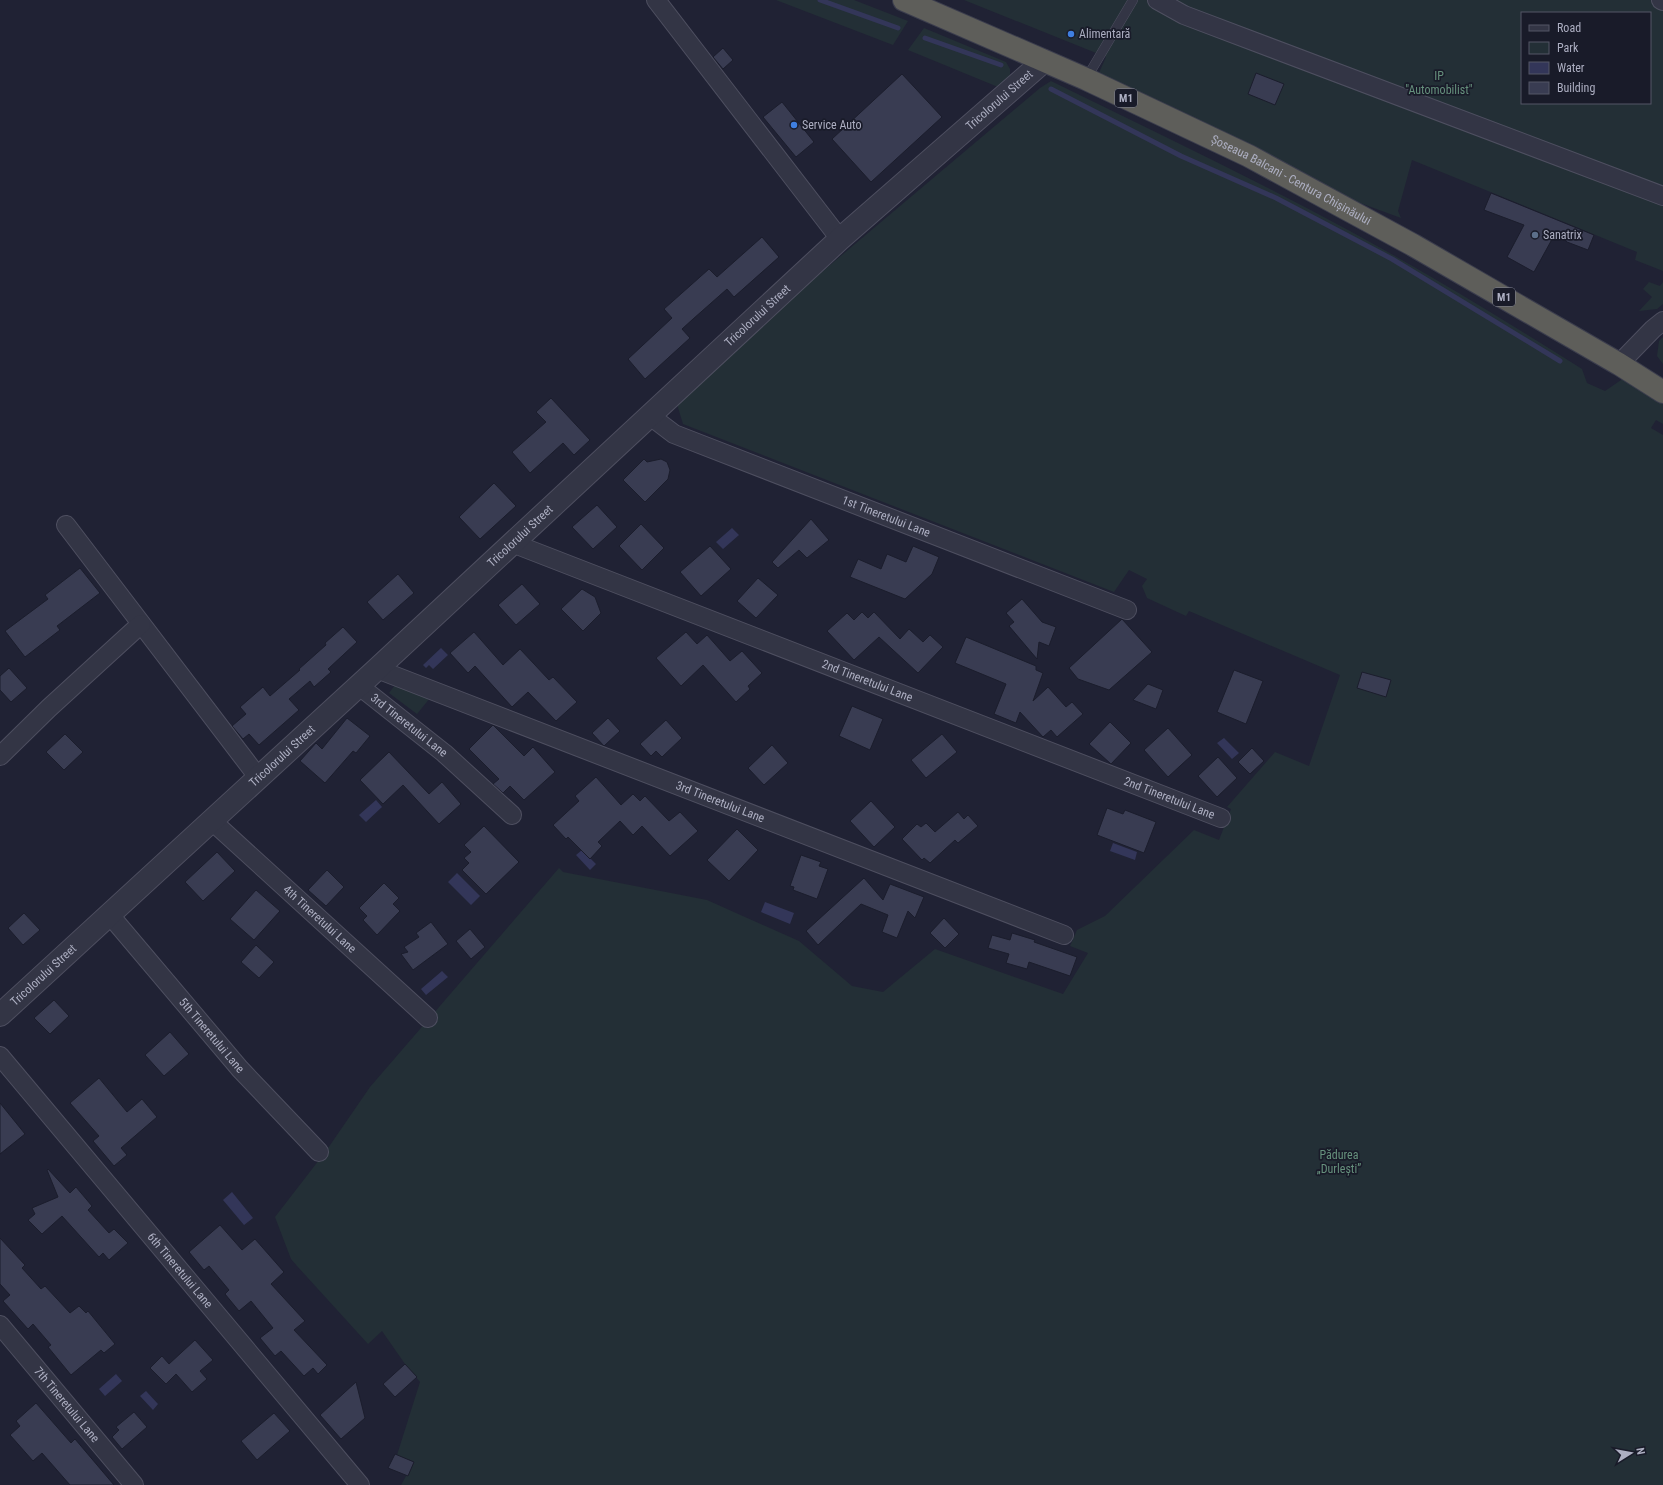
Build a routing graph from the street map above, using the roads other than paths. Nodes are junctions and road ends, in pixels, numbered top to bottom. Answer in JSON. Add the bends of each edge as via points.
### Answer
{"nodes":[{"id":1,"x":656,"y":0,"type":"edge"},
{"id":2,"x":904,"y":0,"type":"edge"},
{"id":3,"x":1133,"y":0,"type":"edge"},
{"id":4,"x":1157,"y":0,"type":"edge"},
{"id":5,"x":1044,"y":61,"type":"junction"},
{"id":6,"x":1086,"y":79,"type":"junction"},
{"id":7,"x":1663,"y":196,"type":"edge"},
{"id":8,"x":840,"y":239,"type":"junction"},
{"id":9,"x":1663,"y":321,"type":"edge"},
{"id":10,"x":1619,"y":364,"type":"junction"},
{"id":11,"x":1663,"y":392,"type":"edge"},
{"id":12,"x":649,"y":415,"type":"junction"},
{"id":13,"x":66,"y":525,"type":"dead end"},
{"id":14,"x":512,"y":542,"type":"junction"},
{"id":15,"x":1127,"y":610,"type":"dead end"},
{"id":16,"x":141,"y":624,"type":"junction"},
{"id":17,"x":377,"y":669,"type":"junction"},
{"id":18,"x":358,"y":685,"type":"junction"},
{"id":19,"x":0,"y":756,"type":"edge"},
{"id":20,"x":258,"y":777,"type":"junction"},
{"id":21,"x":512,"y":815,"type":"dead end"},
{"id":22,"x":1221,"y":818,"type":"dead end"},
{"id":23,"x":211,"y":820,"type":"junction"},
{"id":24,"x":109,"y":914,"type":"junction"},
{"id":25,"x":1064,"y":935,"type":"dead end"},
{"id":26,"x":0,"y":1015,"type":"edge"},
{"id":27,"x":428,"y":1018,"type":"dead end"},
{"id":28,"x":0,"y":1056,"type":"edge"},
{"id":29,"x":318,"y":1152,"type":"dead end"},
{"id":30,"x":0,"y":1325,"type":"edge"},
{"id":31,"x":134,"y":1485,"type":"edge"},
{"id":32,"x":360,"y":1485,"type":"edge"}],
"edges":[{"from":1,"to":8,"type":"street"},
{"from":2,"to":5,"type":"highway","name":"Șoseaua Balcani - Centura Chișinăului","number":"M1"},
{"from":3,"to":6,"type":"lane"},
{"from":4,"to":7,"type":"street","via":[[1184,15]]},
{"from":5,"to":6,"type":"highway","name":"Șoseaua Balcani - Centura Chișinăului","number":"M1"},
{"from":5,"to":8,"type":"street","name":"Tricolorului Street"},
{"from":6,"to":10,"type":"highway","name":"Șoseaua Balcani - Centura Chișinăului","number":"M1","via":[[1249,156],[1478,282]]},
{"from":8,"to":12,"type":"street","name":"Tricolorului Street"},
{"from":9,"to":10,"type":"street"},
{"from":10,"to":11,"type":"highway","name":"Șoseaua Balcani - Centura Chișinăului","number":"M1"},
{"from":12,"to":14,"type":"street","name":"Tricolorului Street"},
{"from":12,"to":15,"type":"street","name":"1st Tineretului Lane","via":[[674,434]]},
{"from":13,"to":16,"type":"street"},
{"from":14,"to":17,"type":"street","name":"Tricolorului Street"},
{"from":14,"to":22,"type":"street","name":"2nd Tineretului Lane"},
{"from":16,"to":19,"type":"street"},
{"from":16,"to":20,"type":"street"},
{"from":17,"to":18,"type":"street","name":"Tricolorului Street"},
{"from":17,"to":25,"type":"street","name":"3rd Tineretului Lane"},
{"from":18,"to":20,"type":"street","name":"Tricolorului Street"},
{"from":18,"to":21,"type":"street","name":"3rd Tineretului Lane","via":[[444,753]]},
{"from":20,"to":23,"type":"street","name":"Tricolorului Street"},
{"from":23,"to":24,"type":"street","name":"Tricolorului Street"},
{"from":23,"to":27,"type":"street","name":"4th Tineretului Lane"},
{"from":24,"to":26,"type":"street","name":"Tricolorului Street"},
{"from":24,"to":29,"type":"street","name":"5th Tineretului Lane","via":[[240,1069]]},
{"from":28,"to":32,"type":"street","name":"6th Tineretului Lane"},
{"from":30,"to":31,"type":"street","name":"7th Tineretului Lane"}]}
